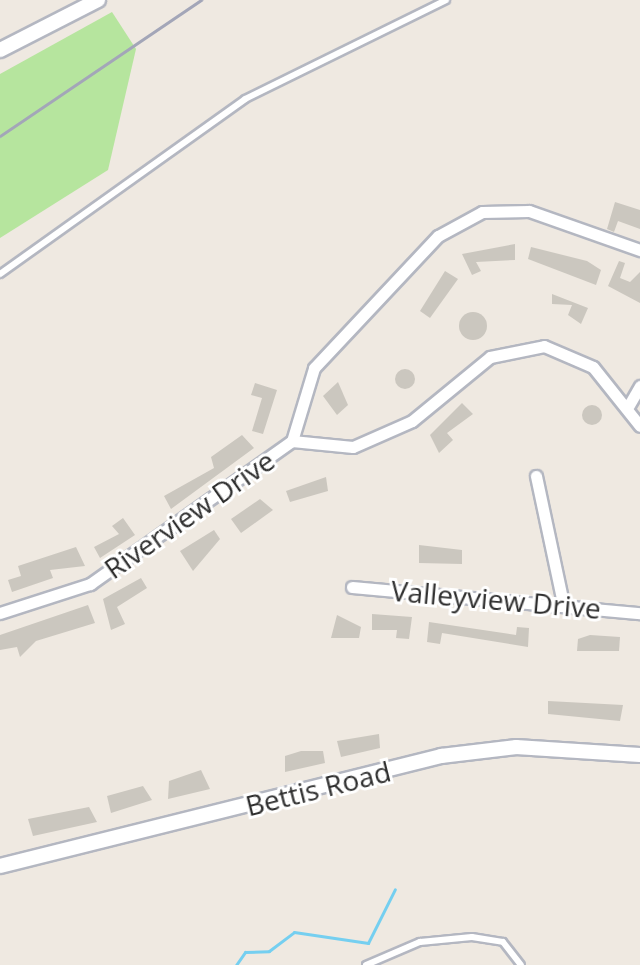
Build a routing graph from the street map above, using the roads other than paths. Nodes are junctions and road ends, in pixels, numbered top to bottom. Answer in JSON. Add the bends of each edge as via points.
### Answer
{"nodes":[{"id":1,"x":98,"y":0,"type":"edge"},
{"id":2,"x":446,"y":0,"type":"edge"},
{"id":3,"x":0,"y":50,"type":"edge"},
{"id":4,"x":640,"y":250,"type":"edge"},
{"id":5,"x":0,"y":274,"type":"edge"},
{"id":6,"x":640,"y":386,"type":"edge"},
{"id":7,"x":629,"y":405,"type":"junction"},
{"id":8,"x":640,"y":426,"type":"edge"},
{"id":9,"x":292,"y":441,"type":"junction"},
{"id":10,"x":536,"y":476,"type":"dead end"},
{"id":11,"x":352,"y":587,"type":"dead end"},
{"id":12,"x":563,"y":603,"type":"junction"},
{"id":13,"x":0,"y":613,"type":"edge"},
{"id":14,"x":640,"y":613,"type":"edge"},
{"id":15,"x":640,"y":755,"type":"edge"},
{"id":16,"x":0,"y":866,"type":"edge"},
{"id":17,"x":366,"y":965,"type":"edge"},
{"id":18,"x":521,"y":965,"type":"edge"}],
"edges":[{"from":1,"to":3,"type":"street"},
{"from":2,"to":5,"type":"lane","via":[[245,99]]},
{"from":4,"to":9,"type":"street","name":"Riverview Drive","via":[[529,211],[482,212],[438,236],[314,368]]},
{"from":6,"to":7,"type":"street"},
{"from":7,"to":8,"type":"street"},
{"from":7,"to":9,"type":"street","via":[[593,367],[544,346],[515,348],[490,357],[412,421],[353,447]]},
{"from":9,"to":13,"type":"street","name":"Riverview Drive","via":[[90,584]]},
{"from":10,"to":12,"type":"street"},
{"from":11,"to":12,"type":"street","name":"Valleyview Drive"},
{"from":12,"to":14,"type":"street","name":"Valleyview Drive"},
{"from":15,"to":16,"type":"street","name":"Bettis Road","via":[[516,747],[441,756]]},
{"from":17,"to":18,"type":"lane","via":[[420,942],[472,937],[503,942]]}]}
